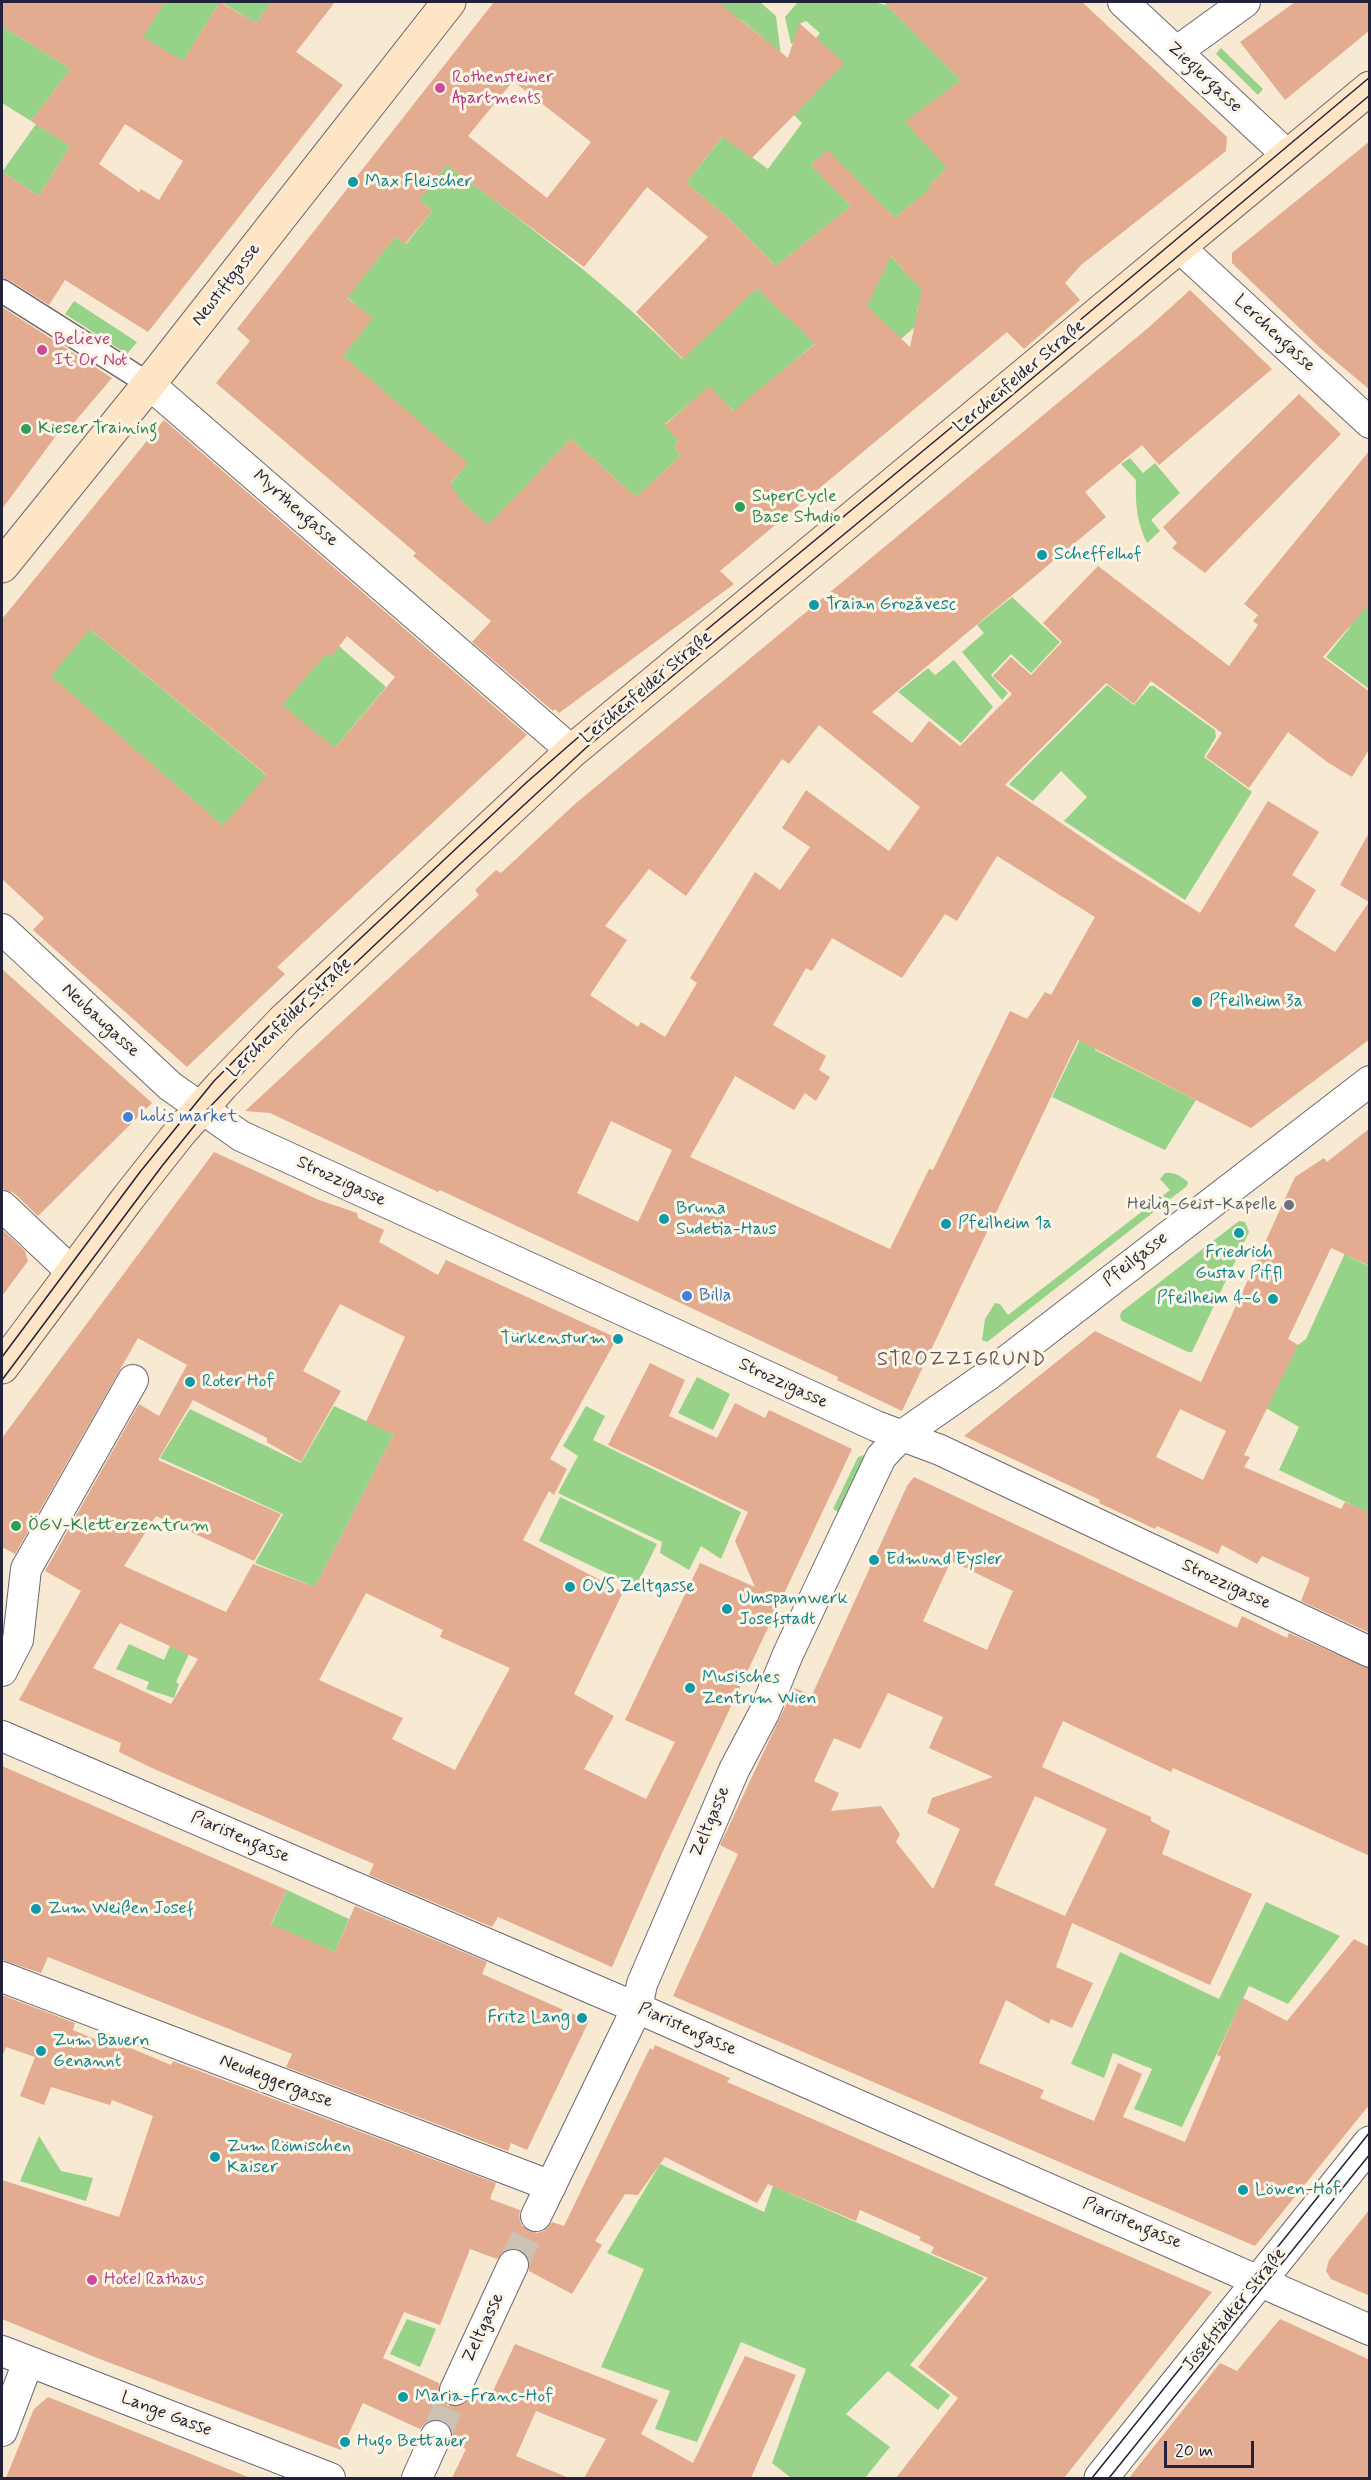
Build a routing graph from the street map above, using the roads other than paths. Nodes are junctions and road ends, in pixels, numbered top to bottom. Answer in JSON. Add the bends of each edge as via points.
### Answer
{"nodes":[{"id":1,"x":449,"y":2,"type":"edge"},
{"id":2,"x":1123,"y":2,"type":"edge"},
{"id":3,"x":1245,"y":2,"type":"edge"},
{"id":4,"x":1176,"y":52,"type":"junction"},
{"id":5,"x":1370,"y":88,"type":"edge"},
{"id":6,"x":1286,"y":154,"type":"junction"},
{"id":7,"x":1178,"y":246,"type":"junction"},
{"id":8,"x":2,"y":291,"type":"edge"},
{"id":9,"x":149,"y":384,"type":"junction"},
{"id":10,"x":1370,"y":423,"type":"edge"},
{"id":11,"x":2,"y":566,"type":"edge"},
{"id":12,"x":572,"y":751,"type":"junction"},
{"id":13,"x":2,"y":929,"type":"edge"},
{"id":14,"x":1370,"y":1081,"type":"edge"},
{"id":15,"x":202,"y":1107,"type":"junction"},
{"id":16,"x":2,"y":1206,"type":"edge"},
{"id":17,"x":72,"y":1272,"type":"junction"},
{"id":18,"x":2,"y":1367,"type":"edge"},
{"id":19,"x":133,"y":1380,"type":"dead end"},
{"id":20,"x":901,"y":1436,"type":"junction"},
{"id":21,"x":1370,"y":1652,"type":"edge"},
{"id":22,"x":2,"y":1671,"type":"edge"},
{"id":23,"x":2,"y":1736,"type":"edge"},
{"id":24,"x":2,"y":1977,"type":"edge"},
{"id":25,"x":637,"y":2008,"type":"junction"},
{"id":26,"x":1370,"y":2143,"type":"edge"},
{"id":27,"x":551,"y":2186,"type":"junction"},
{"id":28,"x":536,"y":2216,"type":"tunnel mouth"},
{"id":29,"x":513,"y":2265,"type":"tunnel mouth"},
{"id":30,"x":1260,"y":2280,"type":"junction"},
{"id":31,"x":1370,"y":2330,"type":"edge"},
{"id":32,"x":15,"y":2356,"type":"edge"},
{"id":33,"x":455,"y":2391,"type":"tunnel mouth"},
{"id":34,"x":2,"y":2431,"type":"edge"},
{"id":35,"x":436,"y":2436,"type":"tunnel mouth"},
{"id":36,"x":330,"y":2478,"type":"edge"},
{"id":37,"x":417,"y":2478,"type":"edge"},
{"id":38,"x":1101,"y":2478,"type":"edge"}],
"edges":[{"from":1,"to":9,"type":"main road","name":"Neustiftgasse"},
{"from":2,"to":4,"type":"street","name":"Zieglergasse"},
{"from":3,"to":4,"type":"street"},
{"from":4,"to":6,"type":"street","name":"Zieglergasse"},
{"from":5,"to":6,"type":"main road","name":"Lerchenfelder Straße"},
{"from":6,"to":7,"type":"main road","name":"Lerchenfelder Straße"},
{"from":7,"to":10,"type":"street","name":"Lerchengasse"},
{"from":7,"to":12,"type":"main road","name":"Lerchenfelder Straße"},
{"from":8,"to":9,"type":"street","name":"Myrthengasse"},
{"from":9,"to":11,"type":"main road","name":"Neustiftgasse"},
{"from":9,"to":12,"type":"street","name":"Myrthengasse"},
{"from":12,"to":15,"type":"main road","name":"Lerchenfelder Straße","via":[[284,1020]]},
{"from":13,"to":15,"type":"street","name":"Neubaugasse","via":[[170,1086]]},
{"from":14,"to":20,"type":"street","name":"Pfeilgasse","via":[[987,1376]]},
{"from":15,"to":17,"type":"main road","name":"Lerchenfelder Straße"},
{"from":15,"to":20,"type":"street","name":"Strozzigasse","via":[[241,1136]]},
{"from":16,"to":17,"type":"street"},
{"from":17,"to":18,"type":"main road","name":"Lerchenfelder Straße"},
{"from":19,"to":22,"type":"street","via":[[26,1569],[18,1640]]},
{"from":20,"to":21,"type":"street","name":"Strozzigasse","via":[[940,1450]]},
{"from":20,"to":25,"type":"street","name":"Zeltgasse","via":[[881,1457],[788,1654],[769,1703],[734,1770],[642,1984]]},
{"from":23,"to":25,"type":"street","name":"Piaristengasse"},
{"from":24,"to":27,"type":"street","name":"Neudeggergasse"},
{"from":25,"to":27,"type":"street","name":"Zeltgasse"},
{"from":25,"to":30,"type":"street","name":"Piaristengasse"},
{"from":26,"to":30,"type":"street","name":"Josefstädter Straße"},
{"from":27,"to":28,"type":"street","name":"Zeltgasse"},
{"from":29,"to":33,"type":"street","name":"Zeltgasse"},
{"from":30,"to":31,"type":"street","name":"Piaristengasse"},
{"from":30,"to":38,"type":"street","name":"Josefstädter Straße"},
{"from":32,"to":34,"type":"street"},
{"from":32,"to":36,"type":"street","name":"Lange Gasse"},
{"from":35,"to":37,"type":"street"}]}
